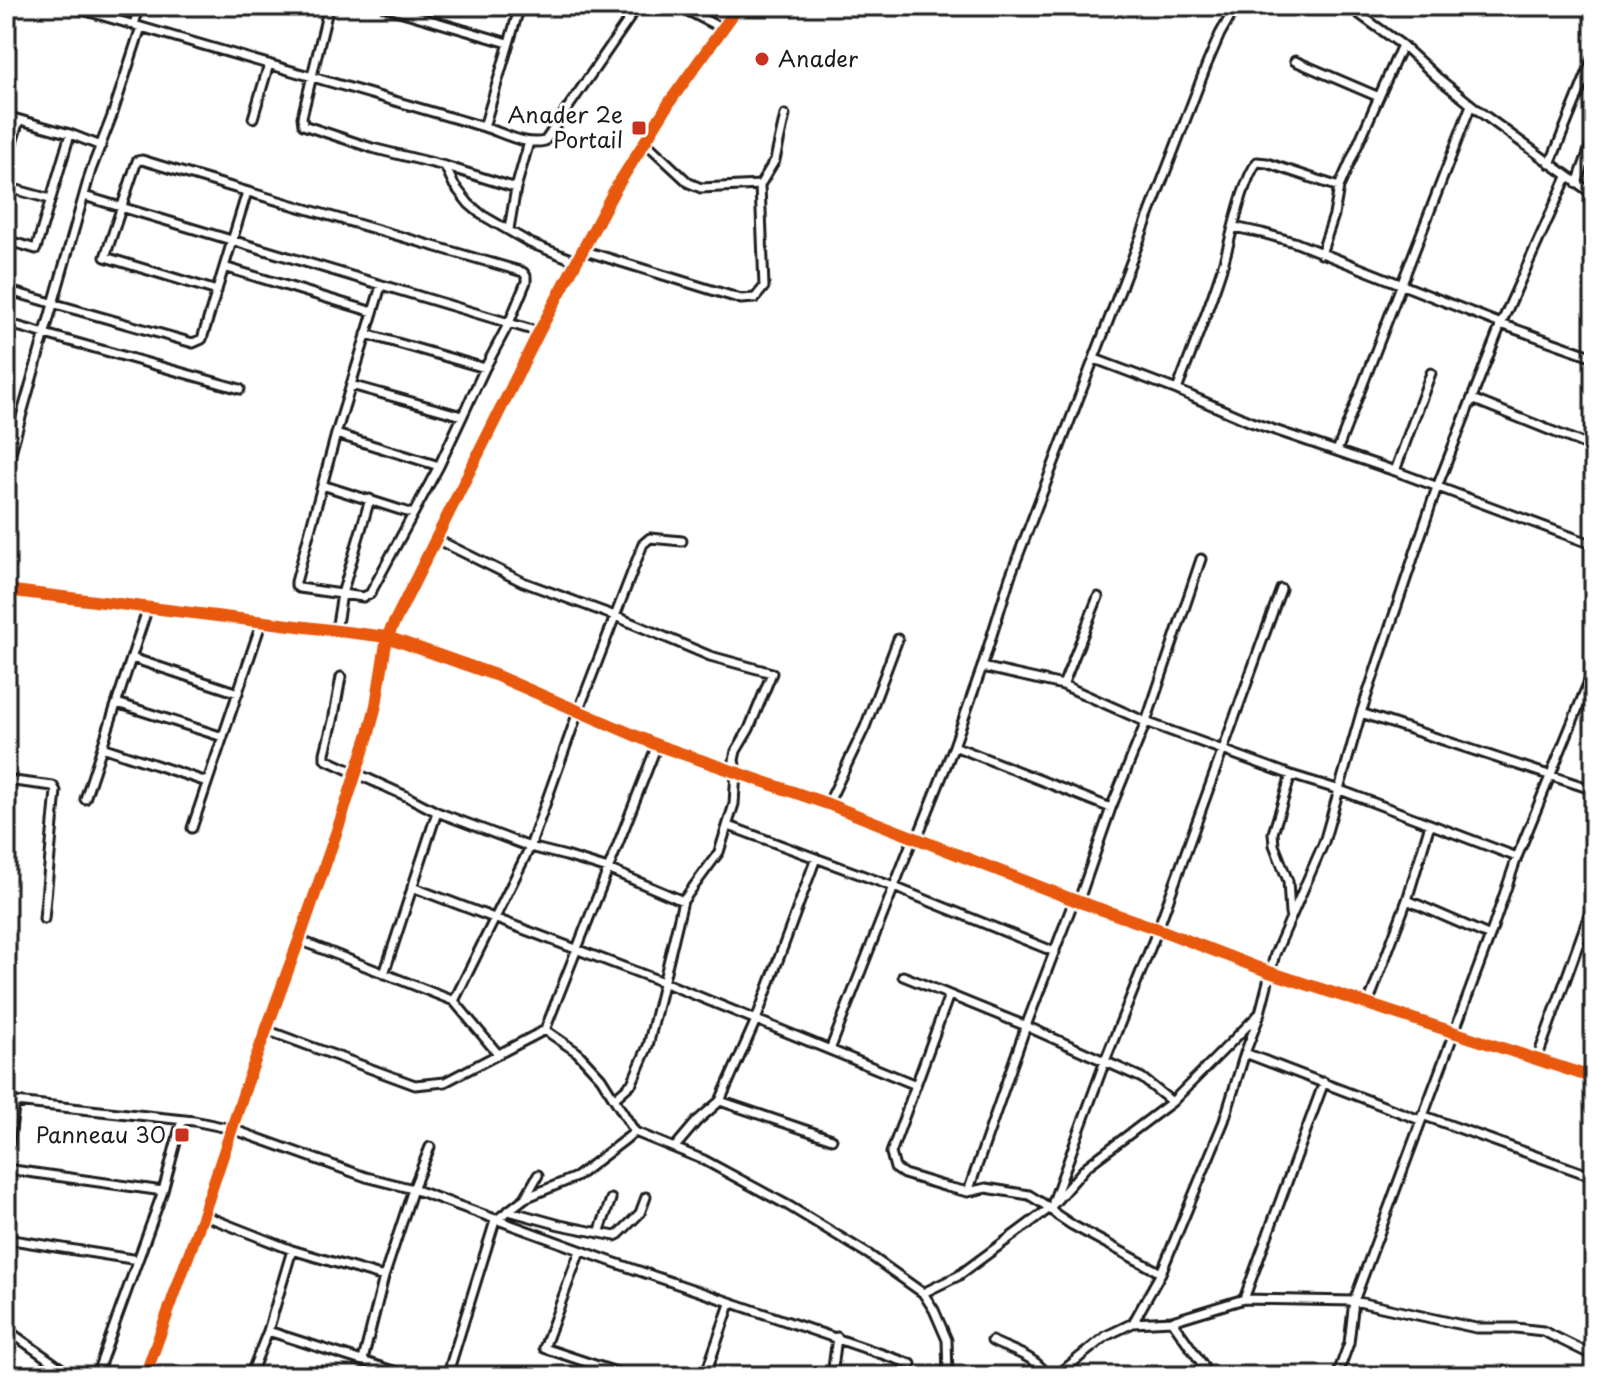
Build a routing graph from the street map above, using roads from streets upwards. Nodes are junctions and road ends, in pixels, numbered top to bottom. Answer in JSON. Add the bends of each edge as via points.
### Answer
{"nodes":[{"id":1,"x":69,"y":6,"type":"edge"},
{"id":2,"x":139,"y":6,"type":"edge"},
{"id":3,"x":329,"y":6,"type":"edge"},
{"id":4,"x":382,"y":6,"type":"edge"},
{"id":5,"x":520,"y":6,"type":"edge"},
{"id":6,"x":638,"y":6,"type":"edge"},
{"id":7,"x":671,"y":6,"type":"edge"},
{"id":8,"x":739,"y":6,"type":"edge"},
{"id":9,"x":1236,"y":6,"type":"edge"},
{"id":10,"x":1348,"y":6,"type":"edge"},
{"id":11,"x":137,"y":26,"type":"junction"},
{"id":12,"x":723,"y":29,"type":"junction"},
{"id":13,"x":508,"y":43,"type":"junction"},
{"id":14,"x":1402,"y":45,"type":"junction"},
{"id":15,"x":1594,"y":56,"type":"edge"},
{"id":16,"x":1295,"y":61,"type":"dead end"},
{"id":17,"x":269,"y":64,"type":"junction"},
{"id":18,"x":311,"y":78,"type":"junction"},
{"id":19,"x":1379,"y":97,"type":"junction"},
{"id":20,"x":1471,"y":105,"type":"junction"},
{"id":21,"x":785,"y":115,"type":"dead end"},
{"id":22,"x":6,"y":116,"type":"edge"},
{"id":23,"x":253,"y":118,"type":"dead end"},
{"id":24,"x":19,"y":120,"type":"junction"},
{"id":25,"x":484,"y":127,"type":"junction"},
{"id":26,"x":70,"y":134,"type":"junction"},
{"id":27,"x":1594,"y":136,"type":"edge"},
{"id":28,"x":644,"y":141,"type":"junction"},
{"id":29,"x":529,"y":142,"type":"junction"},
{"id":30,"x":101,"y":146,"type":"junction"},
{"id":31,"x":6,"y":163,"type":"edge"},
{"id":32,"x":1550,"y":164,"type":"junction"},
{"id":33,"x":445,"y":166,"type":"junction"},
{"id":34,"x":1567,"y":177,"type":"junction"},
{"id":35,"x":1577,"y":184,"type":"junction"},
{"id":36,"x":760,"y":185,"type":"junction"},
{"id":37,"x":6,"y":187,"type":"edge"},
{"id":38,"x":1339,"y":187,"type":"junction"},
{"id":39,"x":516,"y":188,"type":"junction"},
{"id":40,"x":247,"y":192,"type":"junction"},
{"id":41,"x":1594,"y":195,"type":"edge"},
{"id":42,"x":84,"y":196,"type":"junction"},
{"id":43,"x":50,"y":199,"type":"junction"},
{"id":44,"x":121,"y":208,"type":"junction"},
{"id":45,"x":1234,"y":227,"type":"junction"},
{"id":46,"x":509,"y":229,"type":"junction"},
{"id":47,"x":6,"y":240,"type":"edge"},
{"id":48,"x":231,"y":241,"type":"junction"},
{"id":49,"x":582,"y":250,"type":"junction"},
{"id":50,"x":1321,"y":254,"type":"junction"},
{"id":51,"x":576,"y":261,"type":"junction"},
{"id":52,"x":224,"y":267,"type":"junction"},
{"id":53,"x":1401,"y":285,"type":"junction"},
{"id":54,"x":381,"y":286,"type":"junction"},
{"id":55,"x":6,"y":290,"type":"edge"},
{"id":56,"x":217,"y":291,"type":"junction"},
{"id":57,"x":54,"y":304,"type":"junction"},
{"id":58,"x":373,"y":312,"type":"junction"},
{"id":59,"x":6,"y":323,"type":"edge"},
{"id":60,"x":509,"y":323,"type":"junction"},
{"id":61,"x":1501,"y":324,"type":"junction"},
{"id":62,"x":539,"y":332,"type":"junction"},
{"id":63,"x":46,"y":334,"type":"junction"},
{"id":64,"x":366,"y":334,"type":"junction"},
{"id":65,"x":1594,"y":357,"type":"edge"},
{"id":66,"x":1095,"y":359,"type":"junction"},
{"id":67,"x":485,"y":368,"type":"junction"},
{"id":68,"x":1431,"y":373,"type":"dead end"},
{"id":69,"x":351,"y":385,"type":"junction"},
{"id":70,"x":240,"y":389,"type":"dead end"},
{"id":71,"x":1177,"y":390,"type":"junction"},
{"id":72,"x":1472,"y":399,"type":"junction"},
{"id":73,"x":462,"y":416,"type":"junction"},
{"id":74,"x":336,"y":434,"type":"junction"},
{"id":75,"x":1594,"y":448,"type":"edge"},
{"id":76,"x":1337,"y":451,"type":"junction"},
{"id":77,"x":439,"y":466,"type":"junction"},
{"id":78,"x":6,"y":470,"type":"edge"},
{"id":79,"x":1395,"y":471,"type":"junction"},
{"id":80,"x":322,"y":485,"type":"junction"},
{"id":81,"x":1437,"y":487,"type":"junction"},
{"id":82,"x":370,"y":499,"type":"junction"},
{"id":83,"x":413,"y":514,"type":"junction"},
{"id":84,"x":436,"y":539,"type":"junction"},
{"id":85,"x":682,"y":541,"type":"dead end"},
{"id":86,"x":1594,"y":545,"type":"edge"},
{"id":87,"x":1201,"y":559,"type":"dead end"},
{"id":88,"x":1281,"y":589,"type":"dead end"},
{"id":89,"x":6,"y":590,"type":"edge"},
{"id":90,"x":342,"y":594,"type":"junction"},
{"id":91,"x":1098,"y":597,"type":"dead end"},
{"id":92,"x":148,"y":607,"type":"junction"},
{"id":93,"x":615,"y":616,"type":"junction"},
{"id":94,"x":262,"y":621,"type":"junction"},
{"id":95,"x":336,"y":630,"type":"junction"},
{"id":96,"x":387,"y":637,"type":"junction"},
{"id":97,"x":898,"y":639,"type":"dead end"},
{"id":98,"x":132,"y":658,"type":"junction"},
{"id":99,"x":982,"y":667,"type":"junction"},
{"id":100,"x":1594,"y":669,"type":"edge"},
{"id":101,"x":341,"y":677,"type":"dead end"},
{"id":102,"x":1063,"y":685,"type":"junction"},
{"id":103,"x":238,"y":693,"type":"junction"},
{"id":104,"x":1583,"y":697,"type":"junction"},
{"id":105,"x":1594,"y":701,"type":"edge"},
{"id":106,"x":117,"y":703,"type":"junction"},
{"id":107,"x":578,"y":712,"type":"junction"},
{"id":108,"x":1361,"y":713,"type":"junction"},
{"id":109,"x":1146,"y":722,"type":"junction"},
{"id":110,"x":223,"y":737,"type":"junction"},
{"id":111,"x":657,"y":745,"type":"junction"},
{"id":112,"x":954,"y":746,"type":"junction"},
{"id":113,"x":102,"y":747,"type":"junction"},
{"id":114,"x":1222,"y":751,"type":"junction"},
{"id":115,"x":736,"y":771,"type":"junction"},
{"id":116,"x":356,"y":773,"type":"junction"},
{"id":117,"x":1551,"y":774,"type":"junction"},
{"id":118,"x":1291,"y":775,"type":"junction"},
{"id":119,"x":6,"y":780,"type":"edge"},
{"id":120,"x":207,"y":782,"type":"junction"},
{"id":121,"x":1340,"y":790,"type":"junction"},
{"id":122,"x":1594,"y":790,"type":"edge"},
{"id":123,"x":85,"y":799,"type":"dead end"},
{"id":124,"x":828,"y":804,"type":"junction"},
{"id":125,"x":1111,"y":808,"type":"junction"},
{"id":126,"x":437,"y":812,"type":"junction"},
{"id":127,"x":1430,"y":824,"type":"junction"},
{"id":128,"x":729,"y":826,"type":"junction"},
{"id":129,"x":192,"y":828,"type":"dead end"},
{"id":130,"x":915,"y":838,"type":"junction"},
{"id":131,"x":530,"y":847,"type":"junction"},
{"id":132,"x":1517,"y":857,"type":"junction"},
{"id":133,"x":816,"y":858,"type":"junction"},
{"id":134,"x":608,"y":869,"type":"junction"},
{"id":135,"x":412,"y":887,"type":"junction"},
{"id":136,"x":894,"y":887,"type":"junction"},
{"id":137,"x":1076,"y":900,"type":"junction"},
{"id":138,"x":1407,"y":900,"type":"junction"},
{"id":139,"x":683,"y":901,"type":"junction"},
{"id":140,"x":1594,"y":901,"type":"edge"},
{"id":141,"x":1290,"y":916,"type":"junction"},
{"id":142,"x":44,"y":919,"type":"dead end"},
{"id":143,"x":494,"y":919,"type":"junction"},
{"id":144,"x":1158,"y":929,"type":"junction"},
{"id":145,"x":1490,"y":936,"type":"junction"},
{"id":146,"x":299,"y":940,"type":"junction"},
{"id":147,"x":577,"y":950,"type":"junction"},
{"id":148,"x":1055,"y":952,"type":"junction"},
{"id":149,"x":1269,"y":972,"type":"junction"},
{"id":150,"x":384,"y":974,"type":"junction"},
{"id":151,"x":903,"y":976,"type":"dead end"},
{"id":152,"x":663,"y":982,"type":"junction"},
{"id":153,"x":949,"y":995,"type":"junction"},
{"id":154,"x":454,"y":1001,"type":"junction"},
{"id":155,"x":1368,"y":1004,"type":"junction"},
{"id":156,"x":1260,"y":1013,"type":"junction"},
{"id":157,"x":756,"y":1020,"type":"junction"},
{"id":158,"x":1026,"y":1026,"type":"junction"},
{"id":159,"x":266,"y":1030,"type":"junction"},
{"id":160,"x":545,"y":1030,"type":"junction"},
{"id":161,"x":1454,"y":1033,"type":"junction"},
{"id":162,"x":830,"y":1050,"type":"junction"},
{"id":163,"x":1245,"y":1053,"type":"junction"},
{"id":164,"x":498,"y":1054,"type":"junction"},
{"id":165,"x":1537,"y":1059,"type":"junction"},
{"id":166,"x":1105,"y":1061,"type":"junction"},
{"id":167,"x":1594,"y":1078,"type":"edge"},
{"id":168,"x":1324,"y":1082,"type":"junction"},
{"id":169,"x":916,"y":1085,"type":"junction"},
{"id":170,"x":614,"y":1099,"type":"junction"},
{"id":171,"x":720,"y":1101,"type":"junction"},
{"id":172,"x":10,"y":1102,"type":"edge"},
{"id":173,"x":1172,"y":1102,"type":"junction"},
{"id":174,"x":1421,"y":1118,"type":"junction"},
{"id":175,"x":182,"y":1120,"type":"junction"},
{"id":176,"x":232,"y":1129,"type":"junction"},
{"id":177,"x":635,"y":1132,"type":"junction"},
{"id":178,"x":832,"y":1139,"type":"dead end"},
{"id":179,"x":430,"y":1147,"type":"dead end"},
{"id":180,"x":675,"y":1147,"type":"junction"},
{"id":181,"x":6,"y":1160,"type":"edge"},
{"id":182,"x":6,"y":1169,"type":"edge"},
{"id":183,"x":538,"y":1175,"type":"dead end"},
{"id":184,"x":1594,"y":1177,"type":"edge"},
{"id":185,"x":413,"y":1189,"type":"junction"},
{"id":186,"x":163,"y":1191,"type":"junction"},
{"id":187,"x":968,"y":1192,"type":"junction"},
{"id":188,"x":646,"y":1197,"type":"dead end"},
{"id":189,"x":525,"y":1198,"type":"junction"},
{"id":190,"x":611,"y":1199,"type":"dead end"},
{"id":191,"x":1050,"y":1208,"type":"junction"},
{"id":192,"x":509,"y":1211,"type":"junction"},
{"id":193,"x":203,"y":1215,"type":"junction"},
{"id":194,"x":495,"y":1221,"type":"junction"},
{"id":195,"x":599,"y":1233,"type":"junction"},
{"id":196,"x":6,"y":1239,"type":"edge"},
{"id":197,"x":292,"y":1250,"type":"junction"},
{"id":198,"x":580,"y":1251,"type":"junction"},
{"id":199,"x":138,"y":1260,"type":"junction"},
{"id":200,"x":1161,"y":1273,"type":"junction"},
{"id":201,"x":384,"y":1277,"type":"junction"},
{"id":202,"x":923,"y":1293,"type":"junction"},
{"id":203,"x":1244,"y":1299,"type":"junction"},
{"id":204,"x":1354,"y":1301,"type":"junction"},
{"id":205,"x":730,"y":1304,"type":"junction"},
{"id":206,"x":1172,"y":1321,"type":"junction"},
{"id":207,"x":1133,"y":1323,"type":"junction"},
{"id":208,"x":6,"y":1329,"type":"edge"},
{"id":209,"x":268,"y":1331,"type":"junction"},
{"id":210,"x":837,"y":1337,"type":"junction"},
{"id":211,"x":992,"y":1341,"type":"dead end"},
{"id":212,"x":1594,"y":1356,"type":"edge"},
{"id":213,"x":363,"y":1360,"type":"junction"},
{"id":214,"x":911,"y":1364,"type":"dead end"},
{"id":215,"x":98,"y":1375,"type":"edge"},
{"id":216,"x":622,"y":1375,"type":"edge"},
{"id":217,"x":72,"y":1376,"type":"edge"},
{"id":218,"x":145,"y":1376,"type":"edge"},
{"id":219,"x":250,"y":1376,"type":"edge"},
{"id":220,"x":409,"y":1376,"type":"edge"},
{"id":221,"x":447,"y":1376,"type":"edge"},
{"id":222,"x":705,"y":1376,"type":"edge"},
{"id":223,"x":832,"y":1376,"type":"edge"},
{"id":224,"x":948,"y":1376,"type":"edge"},
{"id":225,"x":1047,"y":1376,"type":"edge"},
{"id":226,"x":1056,"y":1376,"type":"edge"},
{"id":227,"x":1206,"y":1376,"type":"edge"},
{"id":228,"x":1337,"y":1376,"type":"edge"}],
"edges":[{"from":1,"to":11,"type":"street"},
{"from":2,"to":11,"type":"street"},
{"from":3,"to":18,"type":"street"},
{"from":4,"to":13,"type":"street"},
{"from":5,"to":13,"type":"street"},
{"from":6,"to":29,"type":"street","via":[[545,141]]},
{"from":7,"to":12,"type":"street"},
{"from":8,"to":12,"type":"street"},
{"from":9,"to":66,"type":"street","via":[[1207,64]]},
{"from":10,"to":14,"type":"street"},
{"from":11,"to":17,"type":"street"},
{"from":11,"to":30,"type":"street"},
{"from":12,"to":28,"type":"street"},
{"from":13,"to":25,"type":"street"},
{"from":14,"to":19,"type":"street"},
{"from":14,"to":20,"type":"street"},
{"from":15,"to":32,"type":"street"},
{"from":16,"to":19,"type":"street"},
{"from":17,"to":18,"type":"street"},
{"from":17,"to":23,"type":"street"},
{"from":18,"to":25,"type":"street"},
{"from":18,"to":33,"type":"street","via":[[303,125]]},
{"from":19,"to":38,"type":"street"},
{"from":20,"to":32,"type":"street"},
{"from":20,"to":53,"type":"street"},
{"from":21,"to":36,"type":"street","via":[[775,160]]},
{"from":22,"to":24,"type":"street"},
{"from":24,"to":26,"type":"street"},
{"from":24,"to":31,"type":"street"},
{"from":25,"to":29,"type":"street"},
{"from":26,"to":30,"type":"street"},
{"from":26,"to":43,"type":"street"},
{"from":27,"to":35,"type":"street"},
{"from":28,"to":36,"type":"street","via":[[676,173],[701,188]]},
{"from":28,"to":49,"type":"street"},
{"from":29,"to":39,"type":"street"},
{"from":30,"to":42,"type":"street"},
{"from":32,"to":34,"type":"street"},
{"from":33,"to":39,"type":"street"},
{"from":33,"to":46,"type":"street","via":[[469,204]]},
{"from":34,"to":35,"type":"street"},
{"from":34,"to":61,"type":"street"},
{"from":35,"to":41,"type":"street"},
{"from":36,"to":49,"type":"street","via":[[764,287],[755,298],[741,299]]},
{"from":37,"to":43,"type":"street"},
{"from":38,"to":45,"type":"street","via":[[1257,162]]},
{"from":38,"to":50,"type":"street"},
{"from":39,"to":46,"type":"street"},
{"from":40,"to":44,"type":"street","via":[[139,159]]},
{"from":40,"to":48,"type":"street"},
{"from":40,"to":60,"type":"street","via":[[523,272],[526,282]]},
{"from":42,"to":44,"type":"street"},
{"from":42,"to":57,"type":"street"},
{"from":43,"to":47,"type":"street","via":[[36,249]]},
{"from":44,"to":48,"type":"street"},
{"from":44,"to":56,"type":"street","via":[[105,257]]},
{"from":45,"to":50,"type":"street"},
{"from":45,"to":71,"type":"street"},
{"from":46,"to":51,"type":"street"},
{"from":48,"to":52,"type":"street"},
{"from":48,"to":54,"type":"street"},
{"from":49,"to":51,"type":"street"},
{"from":50,"to":53,"type":"street"},
{"from":51,"to":62,"type":"street"},
{"from":52,"to":56,"type":"street"},
{"from":52,"to":58,"type":"street"},
{"from":53,"to":61,"type":"street"},
{"from":53,"to":76,"type":"street"},
{"from":54,"to":58,"type":"street"},
{"from":54,"to":60,"type":"street"},
{"from":55,"to":57,"type":"street"},
{"from":56,"to":57,"type":"street","via":[[202,339],[193,343]]},
{"from":57,"to":63,"type":"street"},
{"from":58,"to":64,"type":"street"},
{"from":59,"to":63,"type":"street"},
{"from":60,"to":62,"type":"street"},
{"from":60,"to":67,"type":"street"},
{"from":61,"to":65,"type":"street"},
{"from":61,"to":72,"type":"street"},
{"from":62,"to":84,"type":"street"},
{"from":63,"to":70,"type":"street"},
{"from":63,"to":78,"type":"street"},
{"from":64,"to":67,"type":"street"},
{"from":64,"to":69,"type":"street"},
{"from":66,"to":71,"type":"street"},
{"from":66,"to":99,"type":"street","via":[[1010,577]]},
{"from":67,"to":73,"type":"street"},
{"from":68,"to":79,"type":"street"},
{"from":69,"to":73,"type":"street"},
{"from":69,"to":74,"type":"street"},
{"from":71,"to":76,"type":"street"},
{"from":72,"to":75,"type":"street"},
{"from":72,"to":81,"type":"street"},
{"from":73,"to":77,"type":"street"},
{"from":74,"to":77,"type":"street"},
{"from":74,"to":80,"type":"street"},
{"from":76,"to":79,"type":"street"},
{"from":77,"to":83,"type":"street"},
{"from":79,"to":81,"type":"street"},
{"from":80,"to":82,"type":"street"},
{"from":80,"to":90,"type":"street","via":[[296,586]]},
{"from":81,"to":86,"type":"street"},
{"from":81,"to":108,"type":"street"},
{"from":82,"to":83,"type":"street"},
{"from":82,"to":90,"type":"street"},
{"from":83,"to":90,"type":"street","via":[[370,594]]},
{"from":84,"to":93,"type":"street","via":[[523,582]]},
{"from":84,"to":96,"type":"street"},
{"from":85,"to":93,"type":"street","via":[[650,538],[643,544]]},
{"from":87,"to":109,"type":"street"},
{"from":88,"to":114,"type":"street"},
{"from":89,"to":92,"type":"street"},
{"from":90,"to":95,"type":"street"},
{"from":91,"to":102,"type":"street"},
{"from":92,"to":94,"type":"street"},
{"from":92,"to":98,"type":"street"},
{"from":93,"to":107,"type":"street"},
{"from":93,"to":115,"type":"street","via":[[710,656],[772,673],[736,751]]},
{"from":94,"to":95,"type":"street"},
{"from":94,"to":103,"type":"street"},
{"from":95,"to":96,"type":"street"},
{"from":96,"to":107,"type":"street","via":[[495,675]]},
{"from":96,"to":116,"type":"street","via":[[376,705]]},
{"from":97,"to":124,"type":"street"},
{"from":98,"to":103,"type":"street"},
{"from":98,"to":106,"type":"street"},
{"from":99,"to":102,"type":"street"},
{"from":99,"to":112,"type":"street"},
{"from":100,"to":104,"type":"street"},
{"from":101,"to":116,"type":"street","via":[[325,759]]},
{"from":102,"to":109,"type":"street"},
{"from":103,"to":110,"type":"street"},
{"from":104,"to":105,"type":"street"},
{"from":104,"to":117,"type":"street"},
{"from":106,"to":110,"type":"street"},
{"from":106,"to":113,"type":"street"},
{"from":107,"to":111,"type":"street"},
{"from":107,"to":131,"type":"street"},
{"from":108,"to":117,"type":"street"},
{"from":108,"to":121,"type":"street"},
{"from":109,"to":114,"type":"street"},
{"from":109,"to":125,"type":"street"},
{"from":110,"to":120,"type":"street"},
{"from":111,"to":115,"type":"street"},
{"from":111,"to":134,"type":"street"},
{"from":112,"to":125,"type":"street"},
{"from":112,"to":130,"type":"street"},
{"from":113,"to":120,"type":"street"},
{"from":113,"to":123,"type":"street"},
{"from":114,"to":118,"type":"street"},
{"from":114,"to":144,"type":"street"},
{"from":115,"to":124,"type":"street"},
{"from":115,"to":128,"type":"street"},
{"from":116,"to":126,"type":"street"},
{"from":116,"to":146,"type":"street"},
{"from":117,"to":122,"type":"street"},
{"from":117,"to":132,"type":"street"},
{"from":118,"to":121,"type":"street"},
{"from":118,"to":141,"type":"street","via":[[1273,833],[1288,881]]},
{"from":119,"to":142,"type":"street","via":[[53,786],[56,791]]},
{"from":120,"to":129,"type":"street"},
{"from":121,"to":127,"type":"street"},
{"from":121,"to":141,"type":"street","via":[[1324,842]]},
{"from":124,"to":130,"type":"street"},
{"from":125,"to":137,"type":"street"},
{"from":126,"to":131,"type":"street"},
{"from":126,"to":135,"type":"street"},
{"from":127,"to":132,"type":"street"},
{"from":127,"to":138,"type":"street"},
{"from":128,"to":133,"type":"street"},
{"from":128,"to":139,"type":"street","via":[[719,852]]},
{"from":130,"to":136,"type":"street"},
{"from":130,"to":137,"type":"street"},
{"from":131,"to":134,"type":"street"},
{"from":131,"to":143,"type":"street"},
{"from":132,"to":145,"type":"street"},
{"from":133,"to":136,"type":"street"},
{"from":133,"to":157,"type":"street"},
{"from":134,"to":139,"type":"street"},
{"from":134,"to":147,"type":"street"},
{"from":135,"to":143,"type":"street"},
{"from":135,"to":150,"type":"street"},
{"from":136,"to":148,"type":"street"},
{"from":136,"to":162,"type":"street"},
{"from":137,"to":144,"type":"street"},
{"from":137,"to":148,"type":"street"},
{"from":138,"to":145,"type":"street"},
{"from":138,"to":155,"type":"street"},
{"from":139,"to":152,"type":"street"},
{"from":140,"to":165,"type":"street"},
{"from":141,"to":149,"type":"street"},
{"from":143,"to":147,"type":"street"},
{"from":143,"to":154,"type":"street"},
{"from":144,"to":149,"type":"street"},
{"from":144,"to":166,"type":"street"},
{"from":145,"to":161,"type":"street"},
{"from":146,"to":150,"type":"street"},
{"from":146,"to":159,"type":"street"},
{"from":147,"to":152,"type":"street"},
{"from":147,"to":160,"type":"street"},
{"from":148,"to":158,"type":"street"},
{"from":149,"to":155,"type":"street"},
{"from":149,"to":156,"type":"street"},
{"from":150,"to":154,"type":"street"},
{"from":151,"to":153,"type":"street"},
{"from":152,"to":157,"type":"street"},
{"from":152,"to":170,"type":"street","via":[[648,1046],[632,1083]]},
{"from":153,"to":158,"type":"street"},
{"from":153,"to":169,"type":"street"},
{"from":154,"to":164,"type":"street"},
{"from":155,"to":161,"type":"street"},
{"from":156,"to":163,"type":"street"},
{"from":156,"to":173,"type":"street"},
{"from":157,"to":162,"type":"street"},
{"from":157,"to":171,"type":"street"},
{"from":158,"to":166,"type":"street"},
{"from":158,"to":187,"type":"street"},
{"from":159,"to":164,"type":"street","via":[[415,1085],[445,1082]]},
{"from":159,"to":176,"type":"street"},
{"from":160,"to":164,"type":"street"},
{"from":160,"to":170,"type":"street","via":[[577,1052]]},
{"from":161,"to":165,"type":"street"},
{"from":161,"to":174,"type":"street"},
{"from":162,"to":169,"type":"street"},
{"from":163,"to":168,"type":"street"},
{"from":163,"to":200,"type":"street","via":[[1224,1121]]},
{"from":165,"to":167,"type":"street"},
{"from":166,"to":173,"type":"street","via":[[1142,1078]]},
{"from":166,"to":191,"type":"street"},
{"from":168,"to":174,"type":"street"},
{"from":168,"to":203,"type":"street"},
{"from":169,"to":187,"type":"street","via":[[892,1162],[904,1174]]},
{"from":170,"to":177,"type":"street"},
{"from":171,"to":178,"type":"street"},
{"from":171,"to":180,"type":"street"},
{"from":172,"to":175,"type":"street"},
{"from":172,"to":181,"type":"street"},
{"from":173,"to":191,"type":"street","via":[[1087,1166]]},
{"from":174,"to":184,"type":"street"},
{"from":174,"to":204,"type":"street"},
{"from":175,"to":176,"type":"street"},
{"from":175,"to":186,"type":"street"},
{"from":176,"to":185,"type":"street"},
{"from":176,"to":193,"type":"street"},
{"from":177,"to":180,"type":"street"},
{"from":177,"to":189,"type":"street","via":[[576,1177]]},
{"from":179,"to":185,"type":"street"},
{"from":180,"to":202,"type":"street","via":[[789,1206]]},
{"from":182,"to":186,"type":"street"},
{"from":183,"to":189,"type":"street"},
{"from":185,"to":194,"type":"street"},
{"from":185,"to":201,"type":"street"},
{"from":186,"to":199,"type":"street"},
{"from":187,"to":191,"type":"street","via":[[1011,1191]]},
{"from":188,"to":195,"type":"street","via":[[640,1213],[619,1234]]},
{"from":189,"to":192,"type":"street"},
{"from":190,"to":195,"type":"street"},
{"from":191,"to":200,"type":"street"},
{"from":191,"to":202,"type":"street","via":[[958,1276]]},
{"from":192,"to":194,"type":"street"},
{"from":192,"to":195,"type":"street"},
{"from":193,"to":197,"type":"street"},
{"from":193,"to":218,"type":"street"},
{"from":194,"to":198,"type":"street"},
{"from":194,"to":221,"type":"street"},
{"from":196,"to":199,"type":"street"},
{"from":197,"to":201,"type":"street"},
{"from":197,"to":209,"type":"street"},
{"from":198,"to":205,"type":"street"},
{"from":198,"to":216,"type":"street","via":[[544,1348]]},
{"from":199,"to":215,"type":"street"},
{"from":200,"to":207,"type":"street"},
{"from":201,"to":213,"type":"street"},
{"from":202,"to":224,"type":"street","via":[[947,1340]]},
{"from":203,"to":204,"type":"street"},
{"from":203,"to":206,"type":"street"},
{"from":204,"to":212,"type":"street","via":[[1476,1328],[1543,1331]]},
{"from":204,"to":228,"type":"street","via":[[1349,1343]]},
{"from":205,"to":210,"type":"street"},
{"from":205,"to":222,"type":"street"},
{"from":206,"to":207,"type":"street"},
{"from":206,"to":227,"type":"street"},
{"from":207,"to":226,"type":"street","via":[[1106,1336]]},
{"from":208,"to":217,"type":"street"},
{"from":209,"to":213,"type":"street"},
{"from":209,"to":219,"type":"street"},
{"from":210,"to":214,"type":"street"},
{"from":210,"to":223,"type":"street"},
{"from":211,"to":225,"type":"street","via":[[1034,1362]]},
{"from":213,"to":220,"type":"street"}]}
